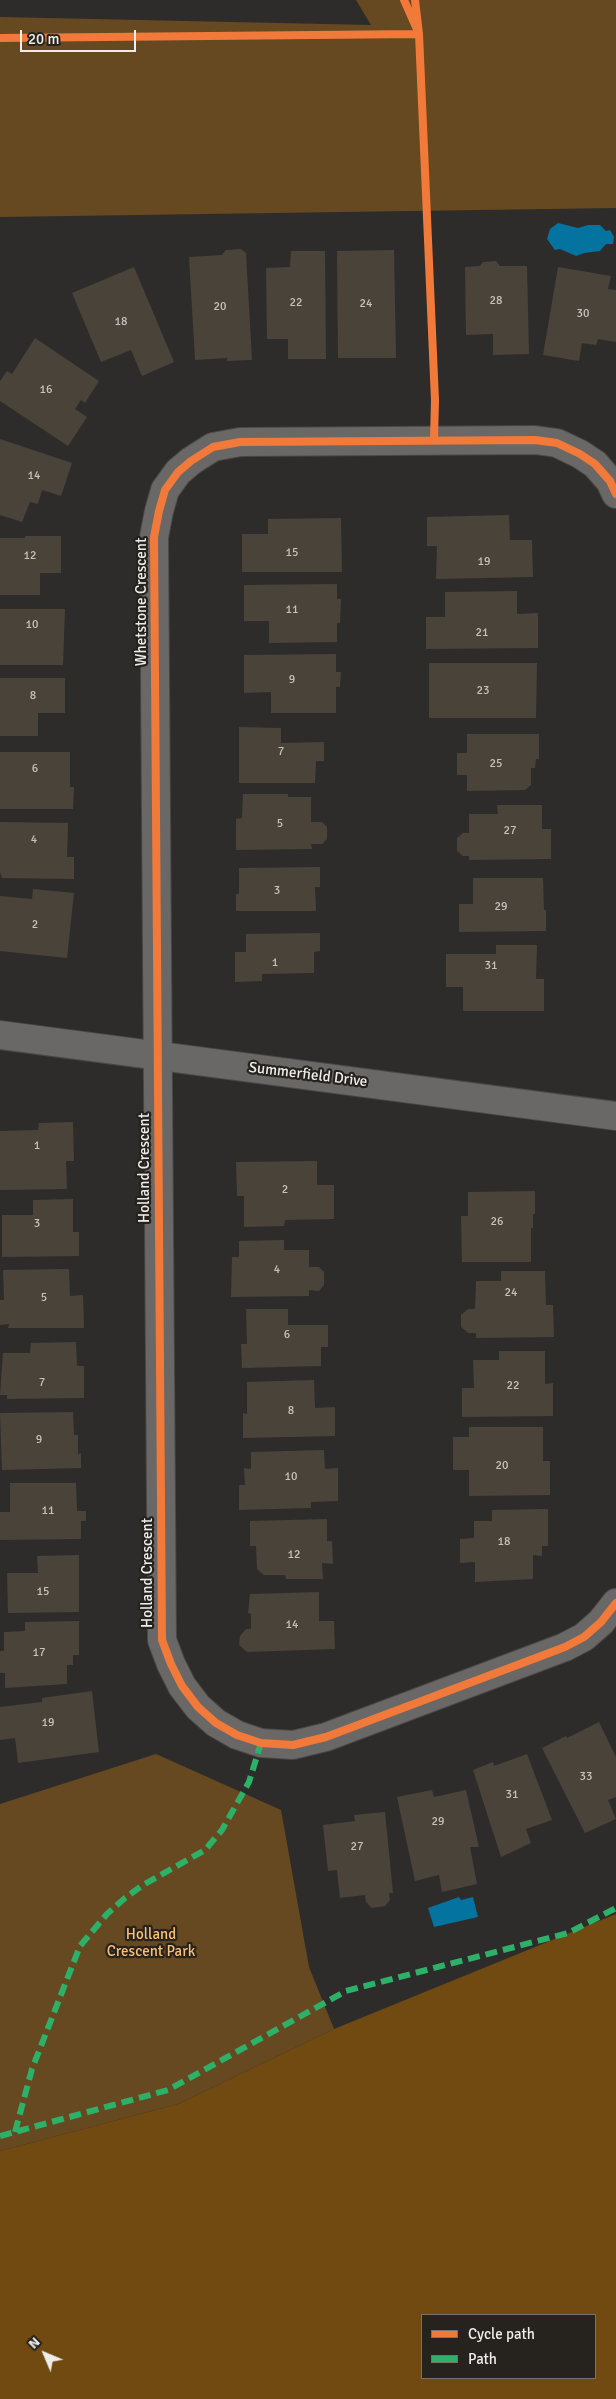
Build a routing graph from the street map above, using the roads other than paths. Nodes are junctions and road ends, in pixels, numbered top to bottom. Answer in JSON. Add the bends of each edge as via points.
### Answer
{"nodes":[{"id":1,"x":616,"y":494,"type":"edge"},
{"id":2,"x":0,"y":1035,"type":"edge"},
{"id":3,"x":158,"y":1056,"type":"junction"},
{"id":4,"x":616,"y":1116,"type":"edge"},
{"id":5,"x":616,"y":1603,"type":"edge"}],
"edges":[{"from":1,"to":3,"type":"street","name":"Whetstone Crescent","via":[[610,481],[595,464],[557,443],[535,440],[240,442],[212,448],[178,472],[165,490],[154,537]]},
{"from":2,"to":3,"type":"street","name":"Summerfield Drive"},
{"from":3,"to":4,"type":"street","name":"Summerfield Drive"},
{"from":3,"to":5,"type":"street","name":"Holland Crescent","via":[[162,1640],[182,1686],[198,1707],[237,1735],[262,1743],[293,1745],[326,1737],[565,1647],[584,1637]]}]}
